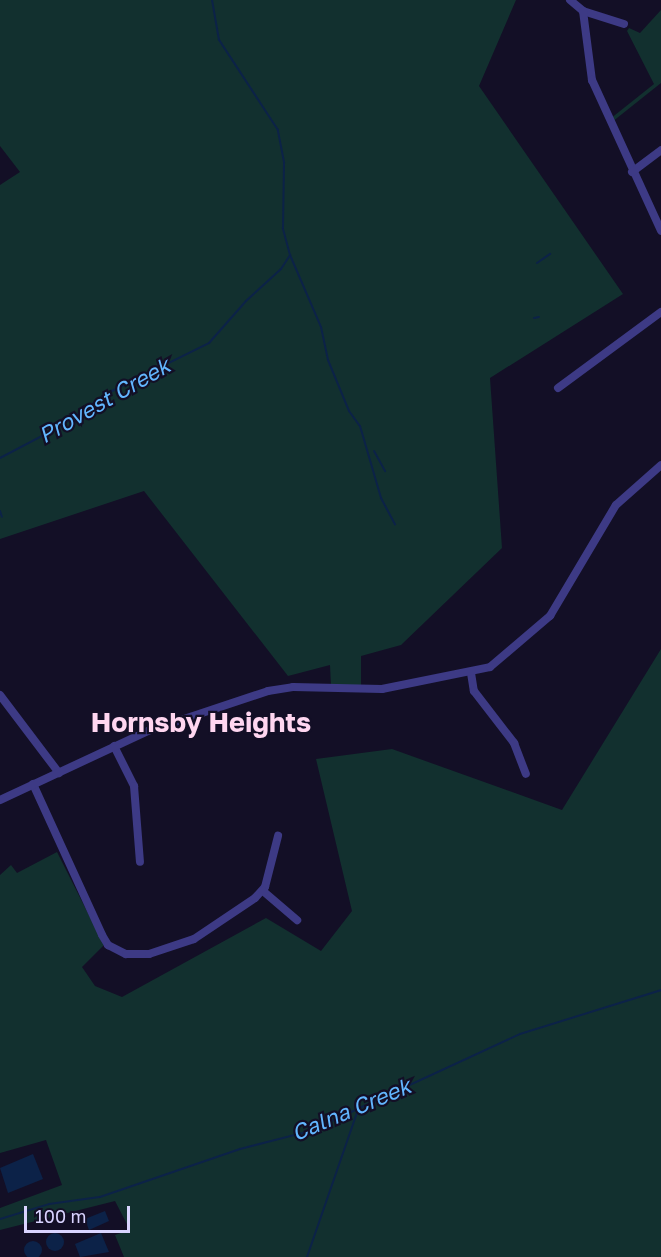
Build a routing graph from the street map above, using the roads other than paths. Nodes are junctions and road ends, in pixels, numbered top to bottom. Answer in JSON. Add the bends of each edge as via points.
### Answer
{"nodes":[{"id":1,"x":570,"y":0,"type":"edge"},
{"id":2,"x":583,"y":11,"type":"junction"},
{"id":3,"x":624,"y":24,"type":"dead end"},
{"id":4,"x":661,"y":150,"type":"edge"},
{"id":5,"x":632,"y":172,"type":"junction"},
{"id":6,"x":661,"y":231,"type":"edge"},
{"id":7,"x":661,"y":312,"type":"edge"},
{"id":8,"x":558,"y":388,"type":"dead end"},
{"id":9,"x":661,"y":465,"type":"edge"},
{"id":10,"x":471,"y":673,"type":"junction"},
{"id":11,"x":0,"y":695,"type":"edge"},
{"id":12,"x":114,"y":746,"type":"junction"},
{"id":13,"x":59,"y":772,"type":"junction"},
{"id":14,"x":526,"y":774,"type":"dead end"},
{"id":15,"x":33,"y":784,"type":"junction"},
{"id":16,"x":0,"y":800,"type":"edge"},
{"id":17,"x":278,"y":836,"type":"dead end"},
{"id":18,"x":140,"y":862,"type":"dead end"},
{"id":19,"x":263,"y":891,"type":"junction"},
{"id":20,"x":297,"y":920,"type":"dead end"}],
"edges":[{"from":1,"to":2,"type":"street"},
{"from":2,"to":3,"type":"street"},
{"from":2,"to":5,"type":"street","via":[[588,69]]},
{"from":4,"to":5,"type":"street"},
{"from":5,"to":6,"type":"street"},
{"from":7,"to":8,"type":"street"},
{"from":9,"to":10,"type":"street","via":[[616,505],[550,615],[501,660]]},
{"from":10,"to":12,"type":"street","via":[[382,689],[280,688],[148,730]]},
{"from":10,"to":14,"type":"street","via":[[474,691],[514,743]]},
{"from":11,"to":13,"type":"street"},
{"from":12,"to":13,"type":"street"},
{"from":12,"to":18,"type":"street","via":[[134,786]]},
{"from":13,"to":15,"type":"street"},
{"from":15,"to":16,"type":"street"},
{"from":15,"to":19,"type":"street","via":[[102,935],[116,951],[136,956],[194,939]]},
{"from":17,"to":19,"type":"street"},
{"from":19,"to":20,"type":"street"}]}
